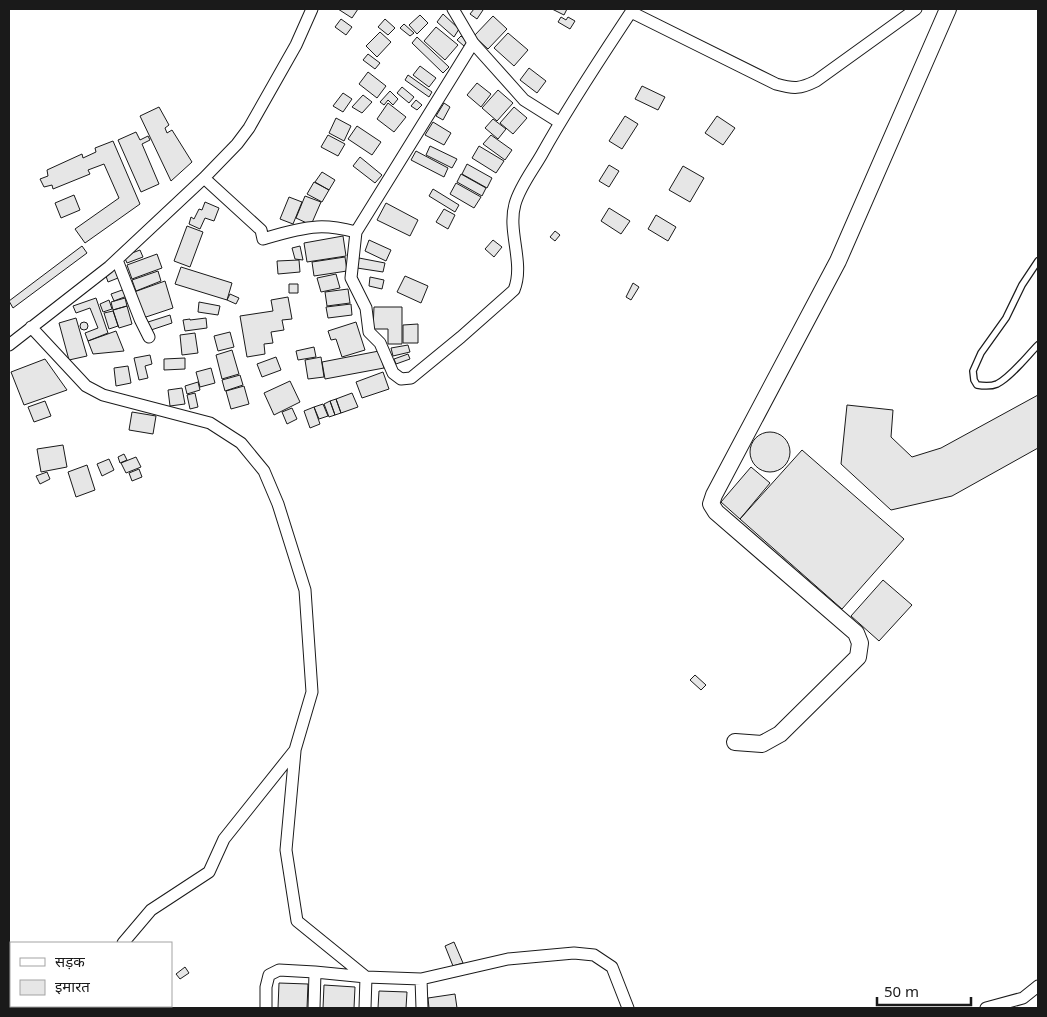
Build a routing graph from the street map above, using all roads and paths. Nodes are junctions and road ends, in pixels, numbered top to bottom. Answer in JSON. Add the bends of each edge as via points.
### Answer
{"nodes":[{"id":1,"x":312,"y":9,"type":"edge"},
{"id":2,"x":453,"y":9,"type":"edge"},
{"id":3,"x":916,"y":9,"type":"edge"},
{"id":4,"x":948,"y":9,"type":"edge"},
{"id":5,"x":629,"y":10,"type":"edge"},
{"id":6,"x":473,"y":44,"type":"junction"},
{"id":7,"x":559,"y":122,"type":"junction"},
{"id":8,"x":204,"y":178,"type":"junction"},
{"id":9,"x":356,"y":232,"type":"junction"},
{"id":10,"x":117,"y":260,"type":"junction"},
{"id":11,"x":1038,"y":261,"type":"edge"},
{"id":12,"x":31,"y":327,"type":"junction"},
{"id":13,"x":149,"y":337,"type":"dead end"},
{"id":14,"x":9,"y":345,"type":"edge"},
{"id":15,"x":1038,"y":345,"type":"edge"},
{"id":16,"x":734,"y":742,"type":"dead end"},
{"id":17,"x":296,"y":750,"type":"junction"},
{"id":18,"x":124,"y":942,"type":"edge"},
{"id":19,"x":315,"y":972,"type":"junction"},
{"id":20,"x":366,"y":977,"type":"junction"},
{"id":21,"x":421,"y":979,"type":"junction"},
{"id":22,"x":1038,"y":986,"type":"edge"},
{"id":23,"x":266,"y":1008,"type":"edge"},
{"id":24,"x":314,"y":1008,"type":"edge"},
{"id":25,"x":365,"y":1008,"type":"edge"},
{"id":26,"x":422,"y":1008,"type":"edge"},
{"id":27,"x":628,"y":1008,"type":"edge"},
{"id":28,"x":986,"y":1008,"type":"edge"}],
"edges":[{"from":1,"to":8,"type":"street","via":[[249,128]]},
{"from":2,"to":6,"type":"street"},
{"from":3,"to":5,"type":"street","via":[[803,88],[776,84]]},
{"from":4,"to":16,"type":"street","via":[[838,261],[714,494],[712,504],[716,512],[856,633],[860,643],[858,657],[780,734],[762,744]]},
{"from":5,"to":7,"type":"street"},
{"from":6,"to":7,"type":"street","via":[[524,100]]},
{"from":6,"to":9,"type":"street"},
{"from":7,"to":9,"type":"street","via":[[515,204],[512,218],[518,272],[514,290],[411,378],[401,379],[392,372],[380,343],[369,332],[366,308],[351,278]]},
{"from":8,"to":9,"type":"street","via":[[261,230],[263,239],[316,227]]},
{"from":8,"to":10,"type":"street"},
{"from":10,"to":12,"type":"street"},
{"from":10,"to":13,"type":"street"},
{"from":11,"to":15,"type":"lane","via":[[1006,318],[981,354],[973,371],[974,380],[977,385],[996,384]]},
{"from":12,"to":14,"type":"street"},
{"from":12,"to":17,"type":"street","via":[[86,386],[103,395],[210,423],[241,443],[264,471],[305,590],[312,692]]},
{"from":17,"to":18,"type":"street","via":[[224,839],[209,872],[151,910]]},
{"from":17,"to":20,"type":"street","via":[[286,850],[296,921]]},
{"from":19,"to":20,"type":"street"},
{"from":19,"to":23,"type":"street","via":[[278,970],[269,975]]},
{"from":19,"to":24,"type":"street"},
{"from":20,"to":21,"type":"street"},
{"from":20,"to":25,"type":"street"},
{"from":21,"to":26,"type":"street"},
{"from":21,"to":27,"type":"street","via":[[508,959],[574,953],[594,955],[612,967]]},
{"from":22,"to":28,"type":"street","via":[[1023,998]]}]}
